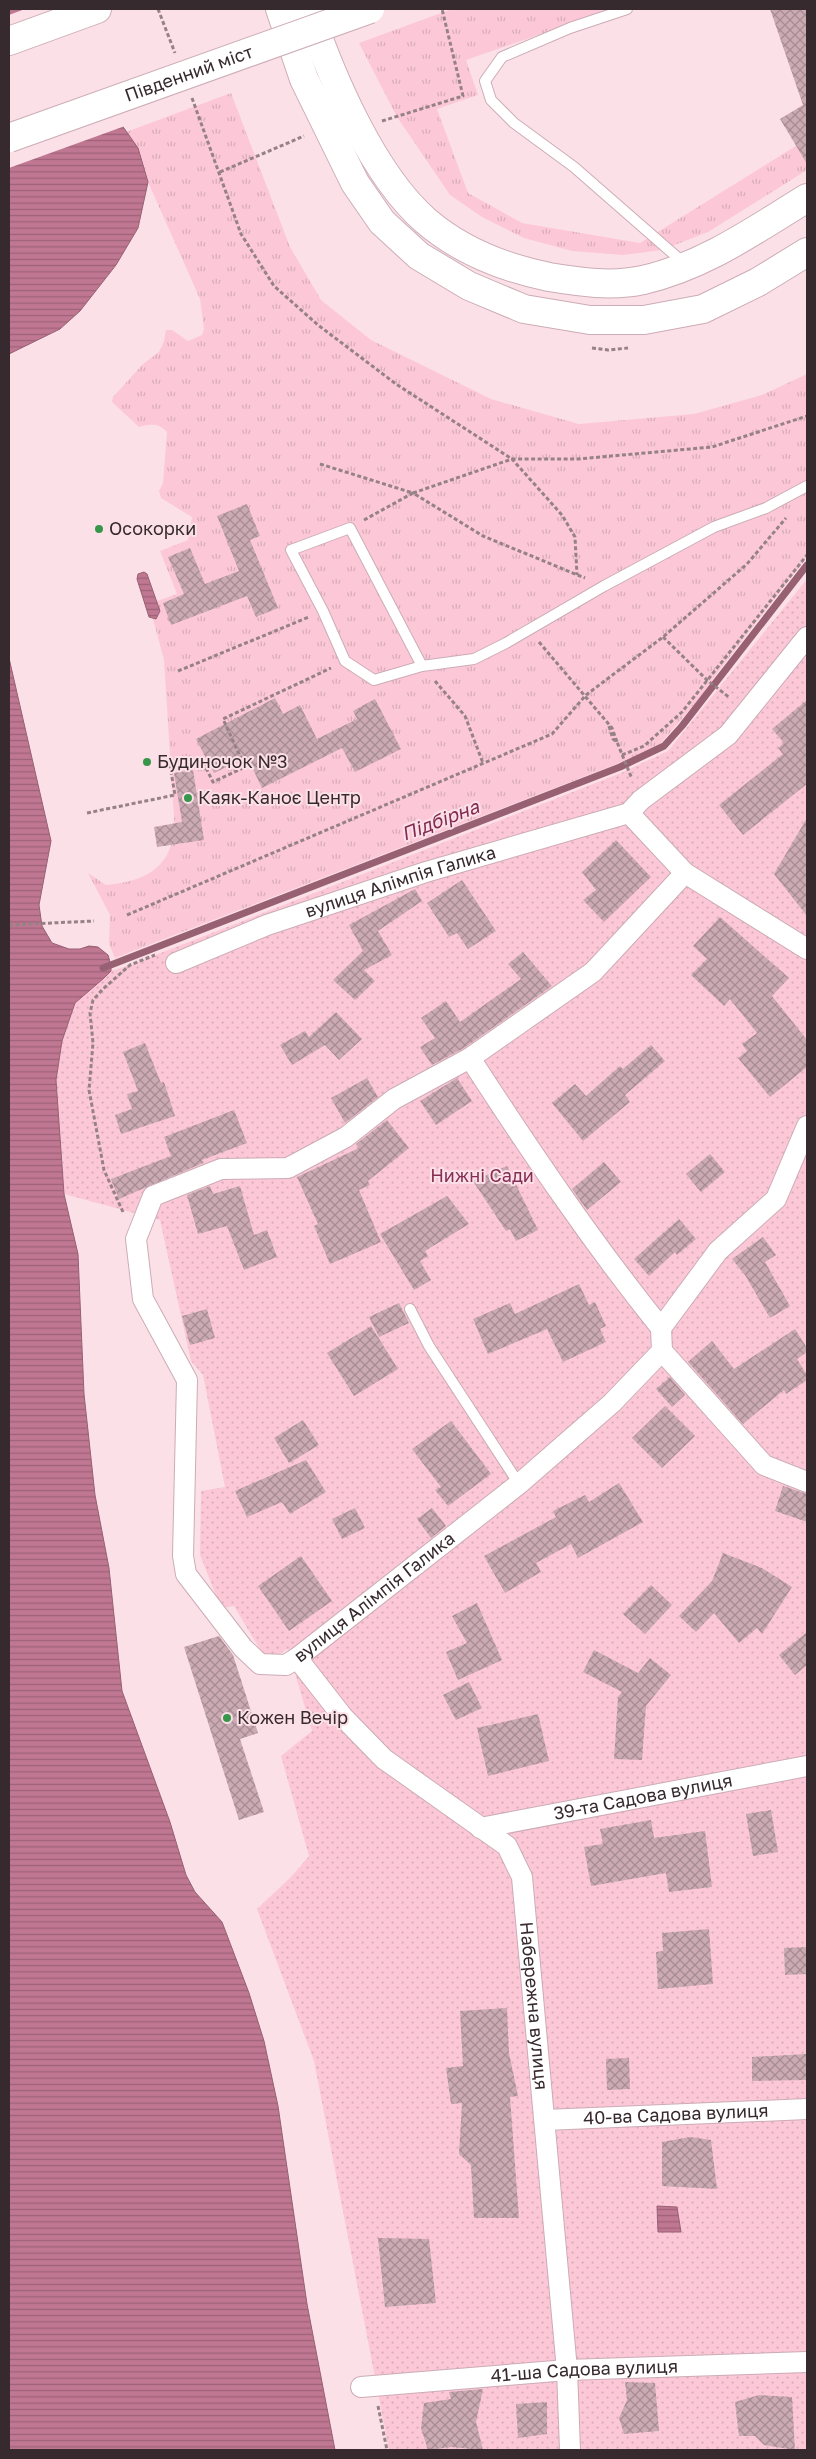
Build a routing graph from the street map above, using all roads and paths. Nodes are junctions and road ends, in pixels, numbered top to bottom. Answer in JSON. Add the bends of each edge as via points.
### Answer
{"nodes":[{"id":1,"x":97,"y":9,"type":"edge"},
{"id":2,"x":158,"y":9,"type":"edge"},
{"id":3,"x":280,"y":9,"type":"edge"},
{"id":4,"x":308,"y":9,"type":"edge"},
{"id":5,"x":370,"y":9,"type":"edge"},
{"id":6,"x":442,"y":9,"type":"edge"},
{"id":7,"x":626,"y":9,"type":"edge"},
{"id":8,"x":9,"y":41,"type":"edge"},
{"id":9,"x":176,"y":54,"type":"dead end"},
{"id":10,"x":189,"y":90,"type":"dead end"},
{"id":11,"x":360,"y":128,"type":"junction"},
{"id":12,"x":307,"y":135,"type":"dead end"},
{"id":13,"x":9,"y":138,"type":"edge"},
{"id":14,"x":220,"y":172,"type":"junction"},
{"id":15,"x":807,"y":198,"type":"edge"},
{"id":16,"x":807,"y":252,"type":"edge"},
{"id":17,"x":687,"y":266,"type":"junction"},
{"id":18,"x":807,"y":416,"type":"edge"},
{"id":19,"x":512,"y":459,"type":"junction"},
{"id":20,"x":320,"y":464,"type":"dead end"},
{"id":21,"x":807,"y":486,"type":"edge"},
{"id":22,"x":413,"y":493,"type":"junction"},
{"id":23,"x":789,"y":514,"type":"dead end"},
{"id":24,"x":350,"y":528,"type":"junction"},
{"id":25,"x":807,"y":555,"type":"edge"},
{"id":26,"x":577,"y":575,"type":"junction"},
{"id":27,"x":604,"y":586,"type":"junction"},
{"id":28,"x":323,"y":610,"type":"junction"},
{"id":29,"x":528,"y":631,"type":"junction"},
{"id":30,"x":663,"y":637,"type":"junction"},
{"id":31,"x":807,"y":637,"type":"edge"},
{"id":32,"x":345,"y":661,"type":"junction"},
{"id":33,"x":422,"y":666,"type":"junction"},
{"id":34,"x":178,"y":671,"type":"dead end"},
{"id":35,"x":707,"y":680,"type":"junction"},
{"id":36,"x":721,"y":691,"type":"dead end"},
{"id":37,"x":586,"y":695,"type":"junction"},
{"id":38,"x":622,"y":755,"type":"junction"},
{"id":39,"x":483,"y":763,"type":"junction"},
{"id":40,"x":627,"y":769,"type":"dead end"},
{"id":41,"x":87,"y":813,"type":"dead end"},
{"id":42,"x":629,"y":813,"type":"junction"},
{"id":43,"x":685,"y":873,"type":"junction"},
{"id":44,"x":127,"y":915,"type":"dead end"},
{"id":45,"x":94,"y":921,"type":"dead end"},
{"id":46,"x":9,"y":926,"type":"edge"},
{"id":47,"x":807,"y":949,"type":"edge"},
{"id":48,"x":156,"y":955,"type":"dead end"},
{"id":49,"x":176,"y":963,"type":"dead end"},
{"id":50,"x":470,"y":1058,"type":"junction"},
{"id":51,"x":807,"y":1126,"type":"edge"},
{"id":52,"x":136,"y":1239,"type":"junction"},
{"id":53,"x":410,"y":1309,"type":"dead end"},
{"id":54,"x":661,"y":1328,"type":"junction"},
{"id":55,"x":662,"y":1351,"type":"junction"},
{"id":56,"x":807,"y":1482,"type":"edge"},
{"id":57,"x":519,"y":1484,"type":"junction"},
{"id":58,"x":297,"y":1658,"type":"junction"},
{"id":59,"x":807,"y":1766,"type":"edge"},
{"id":60,"x":480,"y":1828,"type":"junction"},
{"id":61,"x":807,"y":2109,"type":"edge"},
{"id":62,"x":545,"y":2120,"type":"junction"},
{"id":63,"x":807,"y":2362,"type":"edge"},
{"id":64,"x":567,"y":2370,"type":"junction"},
{"id":65,"x":367,"y":2386,"type":"joint"},
{"id":66,"x":387,"y":2450,"type":"edge"},
{"id":67,"x":570,"y":2450,"type":"edge"}],
"edges":[{"from":1,"to":8,"type":"highway"},
{"from":2,"to":9,"type":"path"},
{"from":3,"to":16,"type":"highway","via":[[304,79],[355,183],[382,222],[419,256],[469,286],[524,310],[590,320],[644,320],[703,309],[758,282]]},
{"from":4,"to":11,"type":"highway","via":[[326,62]]},
{"from":5,"to":13,"type":"highway","name":"Південний міст","bridge":true},
{"from":6,"to":11,"type":"path","via":[[463,96]]},
{"from":7,"to":17,"type":"lane","via":[[502,57],[485,81],[491,100],[514,123],[574,167]]},
{"from":10,"to":14,"type":"path"},
{"from":11,"to":17,"type":"highway","via":[[394,188],[427,222],[470,250],[519,271],[585,284],[641,281]]},
{"from":12,"to":14,"type":"path"},
{"from":14,"to":19,"type":"path","via":[[241,234],[274,286],[318,326],[396,384]]},
{"from":15,"to":17,"type":"highway","via":[[730,246]]},
{"from":18,"to":19,"type":"path","via":[[712,447],[578,459]]},
{"from":19,"to":22,"type":"path"},
{"from":19,"to":26,"type":"path","via":[[562,515],[575,536]]},
{"from":20,"to":22,"type":"path"},
{"from":21,"to":27,"type":"lane","via":[[766,508],[714,527]]},
{"from":22,"to":24,"type":"path"},
{"from":22,"to":26,"type":"path","via":[[483,536]]},
{"from":23,"to":30,"type":"path","via":[[747,564]]},
{"from":24,"to":28,"type":"lane","via":[[291,550]]},
{"from":24,"to":33,"type":"lane"},
{"from":25,"to":35,"type":"path"},
{"from":26,"to":27,"type":"path"},
{"from":27,"to":29,"type":"lane"},
{"from":28,"to":32,"type":"lane"},
{"from":28,"to":34,"type":"path"},
{"from":29,"to":33,"type":"lane","via":[[474,659]]},
{"from":29,"to":37,"type":"path"},
{"from":30,"to":35,"type":"path"},
{"from":30,"to":37,"type":"path"},
{"from":31,"to":42,"type":"street","name":"вулиця Алімпія Галика","via":[[728,735],[641,800]]},
{"from":32,"to":33,"type":"lane","via":[[374,680]]},
{"from":32,"to":41,"type":"path","via":[[222,719],[245,767],[213,782],[201,758],[170,766],[175,795]]},
{"from":33,"to":39,"type":"path","via":[[465,716]]},
{"from":35,"to":36,"type":"path"},
{"from":35,"to":38,"type":"path","via":[[658,736]]},
{"from":37,"to":38,"type":"path","via":[[608,723]]},
{"from":37,"to":39,"type":"path","via":[[552,734]]},
{"from":38,"to":40,"type":"path"},
{"from":39,"to":44,"type":"path"},
{"from":42,"to":43,"type":"street"},
{"from":42,"to":49,"type":"street","name":"вулиця Алімпія Галика","via":[[426,872],[267,926]]},
{"from":43,"to":47,"type":"street"},
{"from":43,"to":50,"type":"street","name":"вулиця Алімпія Галика","via":[[593,972]]},
{"from":45,"to":46,"type":"path"},
{"from":48,"to":52,"type":"path","via":[[130,965],[93,1000],[90,1013],[93,1043],[89,1090],[104,1170]]},
{"from":50,"to":52,"type":"street","name":"вулиця Алімпія Галика","via":[[394,1099],[346,1137],[288,1168],[222,1169],[153,1196]]},
{"from":50,"to":54,"type":"street","via":[[607,1260]]},
{"from":51,"to":54,"type":"street","via":[[776,1199],[718,1251]]},
{"from":52,"to":58,"type":"street","name":"вулиця Алімпія Галика","via":[[143,1299],[187,1380],[183,1556],[186,1574],[243,1648],[260,1664],[286,1665]]},
{"from":53,"to":57,"type":"lane","via":[[429,1346]]},
{"from":54,"to":55,"type":"street"},
{"from":55,"to":56,"type":"street","via":[[764,1465]]},
{"from":55,"to":57,"type":"street","name":"вулиця Алімпія Галика","via":[[612,1404]]},
{"from":57,"to":58,"type":"street","name":"вулиця Алімпія Галика"},
{"from":58,"to":60,"type":"street","name":"Набережна вулиця","via":[[384,1759]]},
{"from":59,"to":60,"type":"street","name":"39-та Садова вулиця"},
{"from":60,"to":62,"type":"street","name":"Набережна вулиця","via":[[507,1846],[522,1877]]},
{"from":61,"to":62,"type":"street","name":"40-ва Садова вулиця"},
{"from":62,"to":64,"type":"street","name":"Набережна вулиця"},
{"from":63,"to":64,"type":"street","name":"41-ша Садова вулиця"},
{"from":64,"to":65,"type":"street","name":"41-ша Садова вулиця"},
{"from":64,"to":67,"type":"street","name":"Набережна вулиця"},
{"from":65,"to":66,"type":"path"}]}
